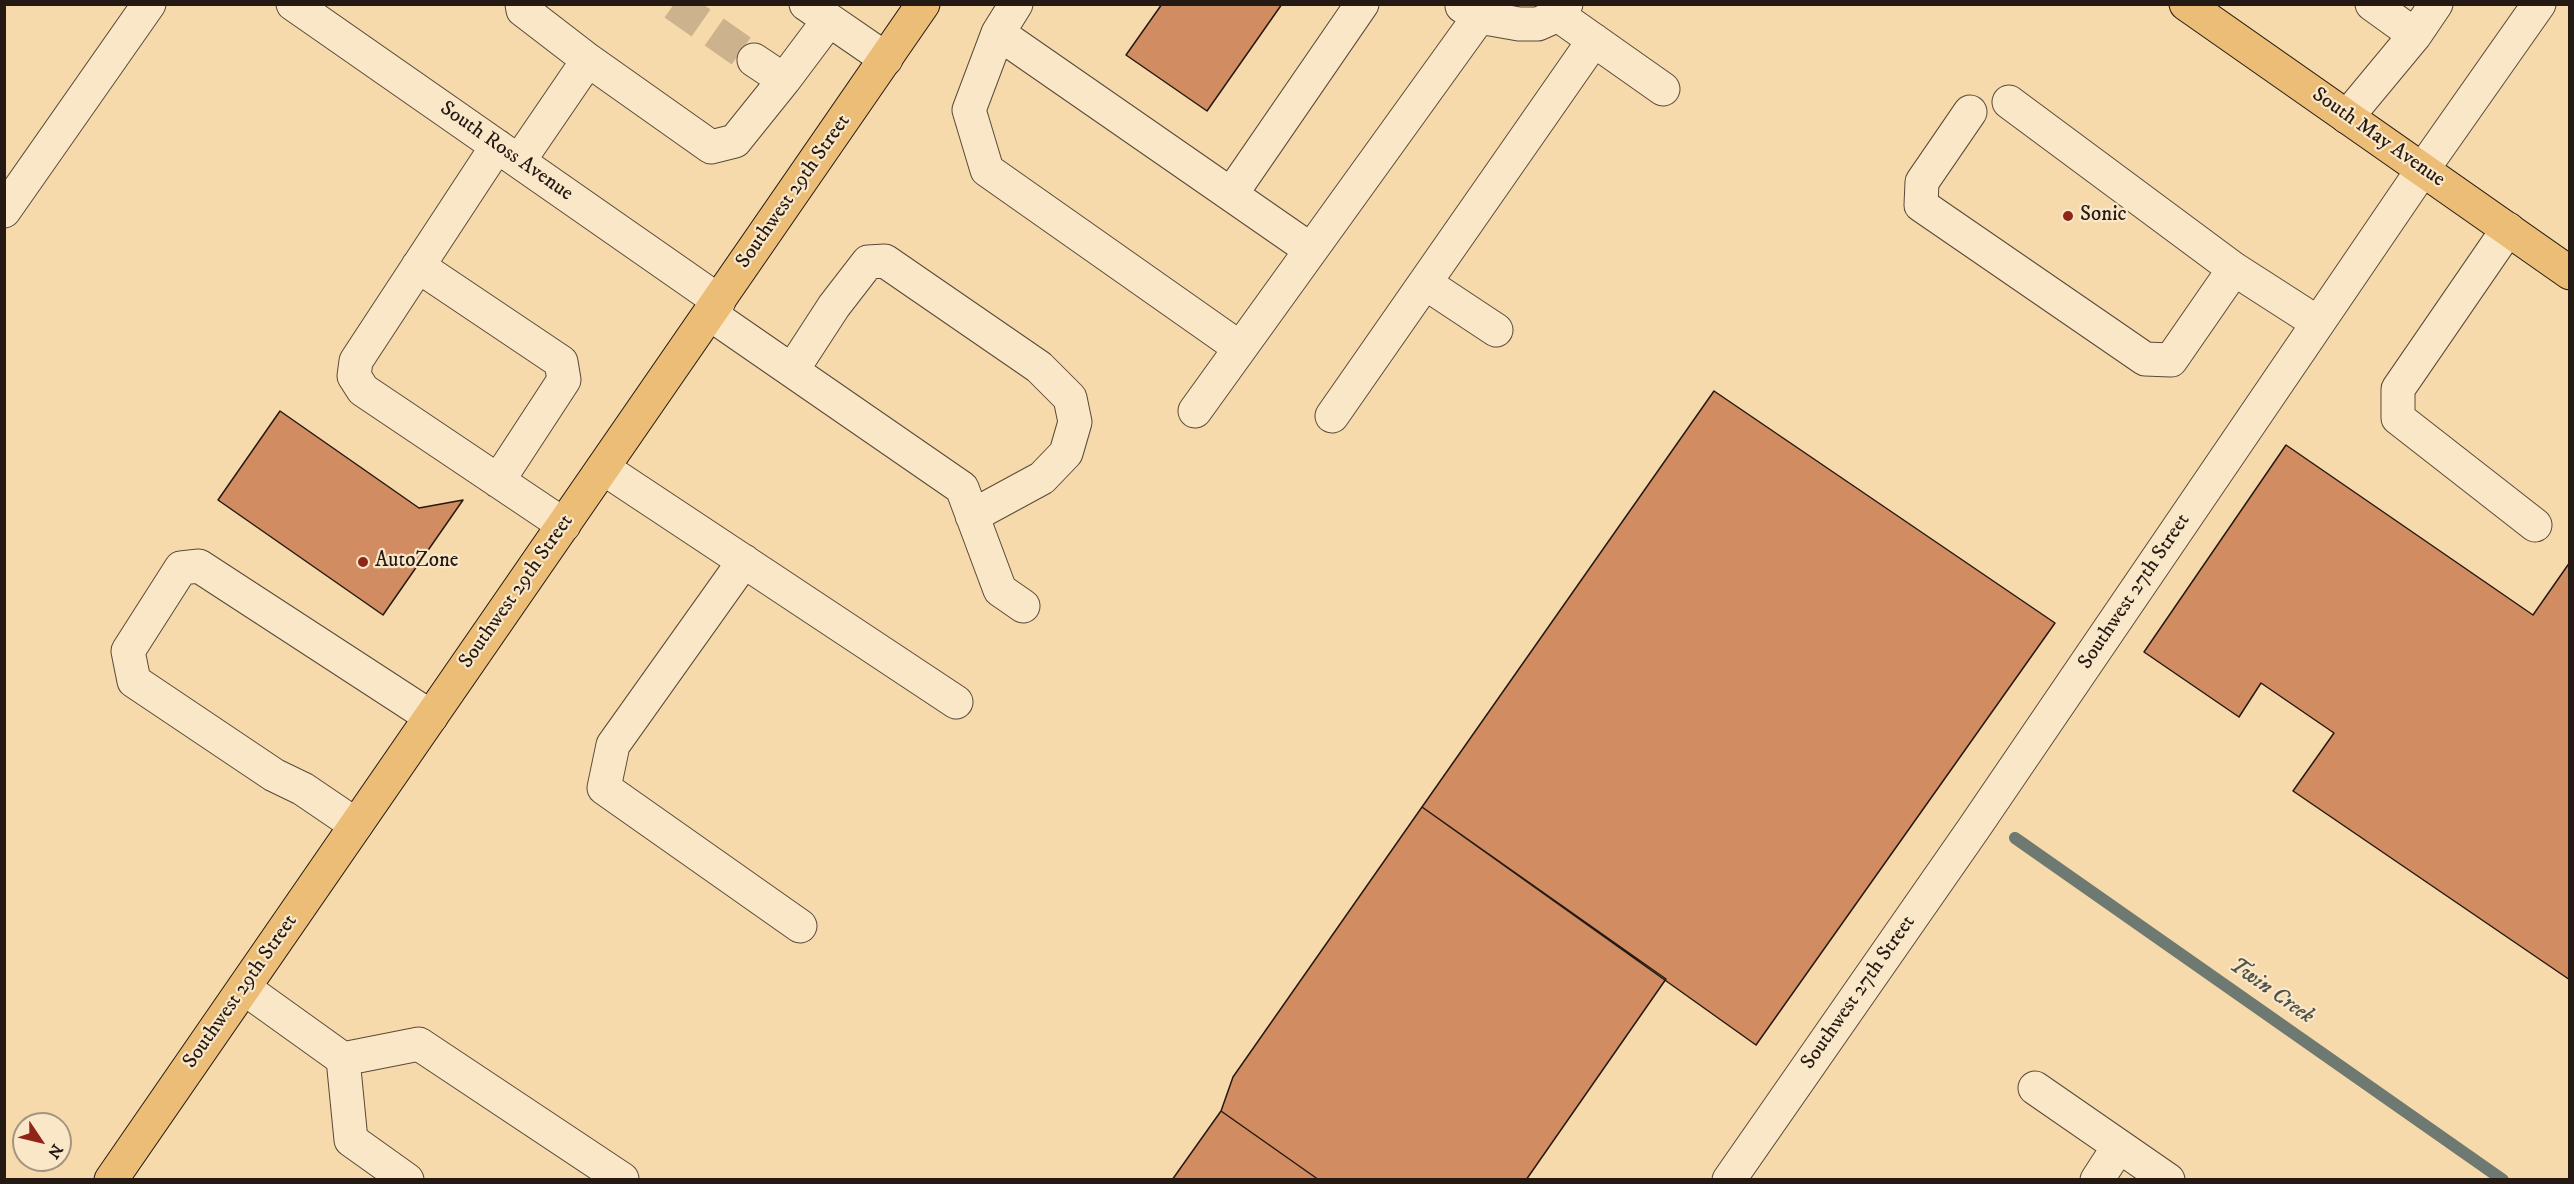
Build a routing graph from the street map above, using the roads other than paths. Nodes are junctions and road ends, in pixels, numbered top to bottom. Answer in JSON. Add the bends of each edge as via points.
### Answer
{"nodes":[{"id":1,"x":149,"y":4,"type":"edge"},
{"id":2,"x":293,"y":4,"type":"edge"},
{"id":3,"x":522,"y":4,"type":"edge"},
{"id":4,"x":923,"y":4,"type":"edge"},
{"id":5,"x":1016,"y":4,"type":"edge"},
{"id":6,"x":1362,"y":4,"type":"edge"},
{"id":7,"x":2186,"y":4,"type":"edge"},
{"id":8,"x":2372,"y":4,"type":"edge"},
{"id":9,"x":2436,"y":4,"type":"edge"},
{"id":10,"x":2540,"y":4,"type":"edge"},
{"id":11,"x":1562,"y":10,"type":"edge"},
{"id":12,"x":1470,"y":11,"type":"edge"},
{"id":13,"x":817,"y":12,"type":"edge"},
{"id":14,"x":1513,"y":14,"type":"edge"},
{"id":15,"x":998,"y":33,"type":"junction"},
{"id":16,"x":2415,"y":35,"type":"junction"},
{"id":17,"x":1594,"y":40,"type":"junction"},
{"id":18,"x":886,"y":59,"type":"junction"},
{"id":19,"x":588,"y":60,"type":"junction"},
{"id":20,"x":754,"y":60,"type":"tunnel mouth"},
{"id":21,"x":784,"y":81,"type":"junction"},
{"id":22,"x":1663,"y":89,"type":"dead end"},
{"id":23,"x":2009,"y":102,"type":"dead end"},
{"id":24,"x":1970,"y":112,"type":"dead end"},
{"id":25,"x":2347,"y":117,"type":"junction"},
{"id":26,"x":508,"y":154,"type":"junction"},
{"id":27,"x":2423,"y":169,"type":"junction"},
{"id":28,"x":1232,"y":193,"type":"junction"},
{"id":29,"x":4,"y":211,"type":"edge"},
{"id":30,"x":2508,"y":229,"type":"junction"},
{"id":31,"x":1311,"y":250,"type":"junction"},
{"id":32,"x":418,"y":267,"type":"junction"},
{"id":33,"x":2234,"y":269,"type":"junction"},
{"id":34,"x":2570,"y":273,"type":"edge"},
{"id":35,"x":1425,"y":283,"type":"junction"},
{"id":36,"x":715,"y":307,"type":"junction"},
{"id":37,"x":2318,"y":323,"type":"junction"},
{"id":38,"x":1496,"y":330,"type":"dead end"},
{"id":39,"x":1240,"y":348,"type":"junction"},
{"id":40,"x":793,"y":369,"type":"junction"},
{"id":41,"x":1195,"y":411,"type":"dead end"},
{"id":42,"x":1332,"y":416,"type":"dead end"},
{"id":43,"x":603,"y":468,"type":"junction"},
{"id":44,"x":498,"y":481,"type":"junction"},
{"id":45,"x":972,"y":516,"type":"junction"},
{"id":46,"x":564,"y":525,"type":"junction"},
{"id":47,"x":2535,"y":525,"type":"dead end"},
{"id":48,"x":744,"y":561,"type":"junction"},
{"id":49,"x":1023,"y":606,"type":"dead end"},
{"id":50,"x":956,"y":702,"type":"dead end"},
{"id":51,"x":431,"y":717,"type":"junction"},
{"id":52,"x":356,"y":825,"type":"junction"},
{"id":53,"x":800,"y":926,"type":"dead end"},
{"id":54,"x":244,"y":988,"type":"junction"},
{"id":55,"x":343,"y":1059,"type":"junction"},
{"id":56,"x":2035,"y":1088,"type":"dead end"},
{"id":57,"x":2119,"y":1146,"type":"junction"},
{"id":58,"x":111,"y":1179,"type":"edge"},
{"id":59,"x":407,"y":1179,"type":"edge"},
{"id":60,"x":622,"y":1179,"type":"edge"},
{"id":61,"x":1729,"y":1179,"type":"edge"},
{"id":62,"x":2097,"y":1179,"type":"edge"},
{"id":63,"x":2168,"y":1179,"type":"edge"}],
"edges":[{"from":1,"to":29,"type":"street"},
{"from":2,"to":26,"type":"street","name":"South Ross Avenue"},
{"from":3,"to":19,"type":"street","via":[[523,10]]},
{"from":4,"to":18,"type":"main road","name":"Southwest 29th Street"},
{"from":5,"to":15,"type":"street"},
{"from":6,"to":28,"type":"street"},
{"from":7,"to":25,"type":"main road","name":"South May Avenue"},
{"from":8,"to":16,"type":"street"},
{"from":9,"to":16,"type":"street"},
{"from":10,"to":27,"type":"street","name":"Southwest 27th Street"},
{"from":11,"to":14,"type":"street","via":[[1538,24]]},
{"from":11,"to":17,"type":"street"},
{"from":12,"to":14,"type":"street"},
{"from":12,"to":31,"type":"street"},
{"from":13,"to":18,"type":"street"},
{"from":13,"to":21,"type":"street"},
{"from":15,"to":28,"type":"street"},
{"from":15,"to":39,"type":"street","via":[[969,110],[987,170]]},
{"from":16,"to":25,"type":"street"},
{"from":17,"to":22,"type":"street"},
{"from":17,"to":35,"type":"street"},
{"from":18,"to":36,"type":"main road","name":"Southwest 29th Street"},
{"from":19,"to":21,"type":"street","via":[[711,147],[735,141]]},
{"from":19,"to":26,"type":"street"},
{"from":20,"to":21,"type":"street"},
{"from":23,"to":33,"type":"street"},
{"from":24,"to":33,"type":"street","via":[[1922,182],[1921,204],[2145,359],[2170,360]]},
{"from":25,"to":27,"type":"main road","name":"South May Avenue"},
{"from":26,"to":32,"type":"street"},
{"from":26,"to":36,"type":"street","name":"South Ross Avenue"},
{"from":27,"to":30,"type":"main road","name":"South May Avenue"},
{"from":27,"to":37,"type":"street","name":"Southwest 27th Street"},
{"from":28,"to":31,"type":"street"},
{"from":30,"to":34,"type":"main road","name":"South May Avenue"},
{"from":30,"to":47,"type":"street","via":[[2398,389],[2398,418]]},
{"from":31,"to":39,"type":"street"},
{"from":32,"to":44,"type":"street","via":[[356,361],[354,376],[363,390]]},
{"from":32,"to":44,"type":"street","via":[[561,362],[564,370],[564,380]]},
{"from":33,"to":37,"type":"street"},
{"from":35,"to":38,"type":"street"},
{"from":35,"to":42,"type":"street"},
{"from":36,"to":40,"type":"street","name":"South Ross Avenue"},
{"from":36,"to":43,"type":"main road","name":"Southwest 29th Street"},
{"from":37,"to":61,"type":"street","name":"Southwest 27th Street"},
{"from":39,"to":41,"type":"street"},
{"from":40,"to":45,"type":"street","name":"South Ross Avenue","via":[[962,488]]},
{"from":40,"to":45,"type":"street","via":[[868,262],[885,261],[1039,367],[1070,398],[1076,422],[1066,453],[1042,478]]},
{"from":43,"to":46,"type":"main road","name":"Southwest 29th Street"},
{"from":43,"to":48,"type":"street"},
{"from":44,"to":46,"type":"street"},
{"from":45,"to":49,"type":"street","name":"South Ross Avenue","via":[[1000,590]]},
{"from":46,"to":51,"type":"main road","name":"Southwest 29th Street"},
{"from":48,"to":50,"type":"street"},
{"from":48,"to":53,"type":"street","via":[[613,745],[604,788]]},
{"from":51,"to":52,"type":"main road","name":"Southwest 29th Street"},
{"from":51,"to":52,"type":"street","via":[[199,566],[181,568],[128,651],[134,681]]},
{"from":52,"to":54,"type":"main road","name":"Southwest 29th Street"},
{"from":54,"to":55,"type":"street"},
{"from":54,"to":58,"type":"main road","name":"Southwest 29th Street"},
{"from":55,"to":59,"type":"street","via":[[351,1140]]},
{"from":55,"to":60,"type":"street","via":[[419,1044]]},
{"from":56,"to":57,"type":"street"},
{"from":57,"to":62,"type":"street"},
{"from":57,"to":63,"type":"street"}]}
